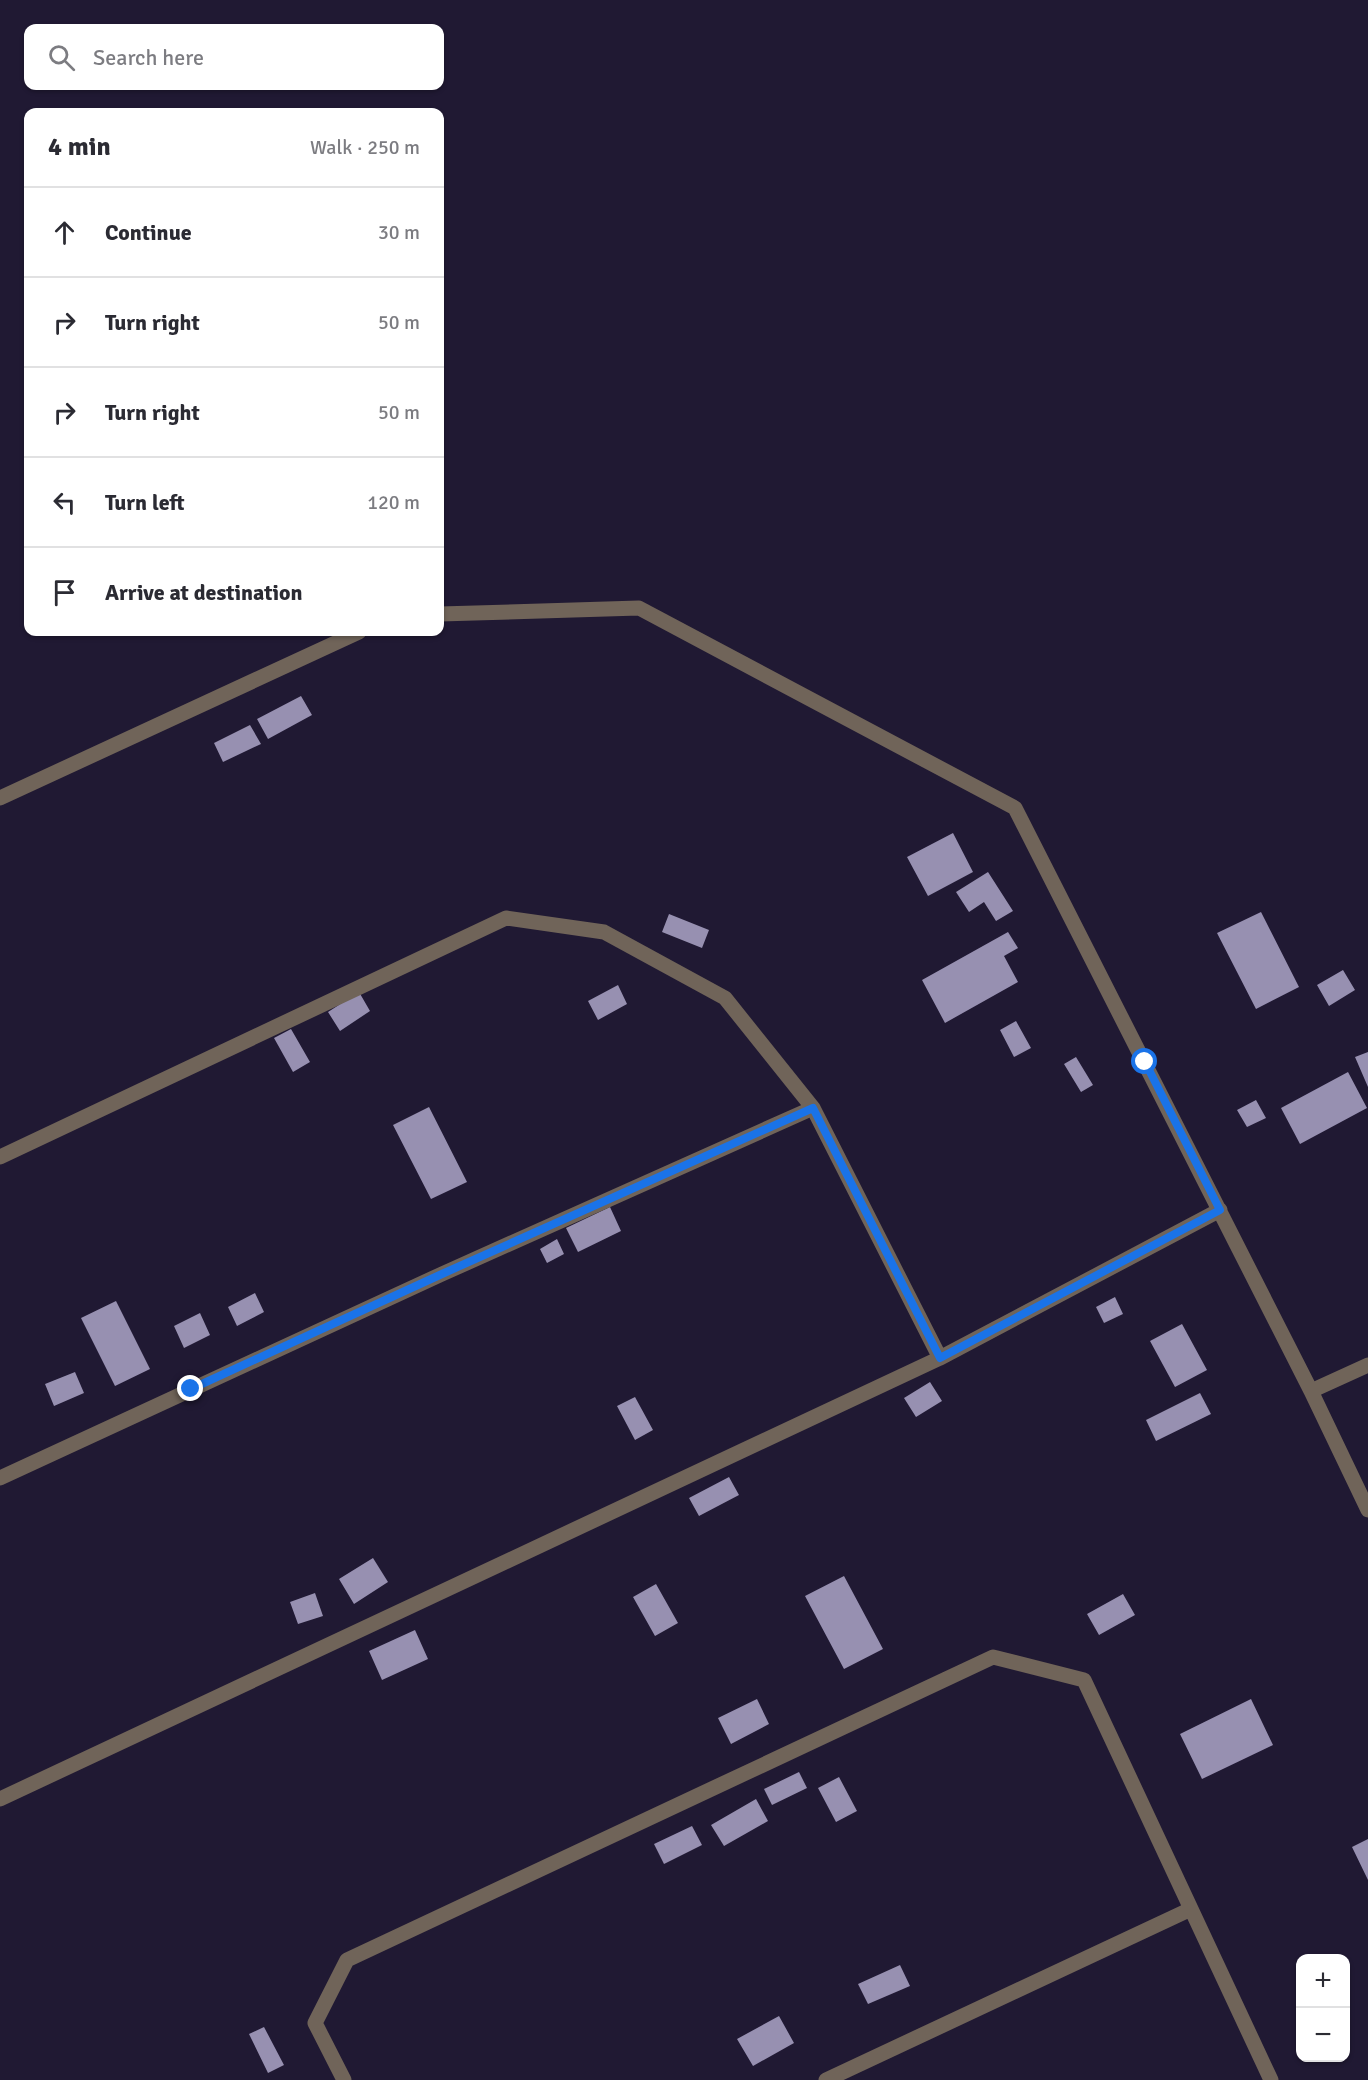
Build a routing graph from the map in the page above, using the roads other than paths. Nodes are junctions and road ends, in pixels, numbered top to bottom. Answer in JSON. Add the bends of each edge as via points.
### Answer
{"nodes":[{"id":1,"x":444,"y":614,"type":"edge"},
{"id":2,"x":350,"y":636,"type":"edge"},
{"id":3,"x":0,"y":798,"type":"edge"},
{"id":4,"x":813,"y":1108,"type":"junction"},
{"id":5,"x":0,"y":1157,"type":"edge"},
{"id":6,"x":1220,"y":1210,"type":"junction"},
{"id":7,"x":940,"y":1358,"type":"junction"},
{"id":8,"x":1368,"y":1365,"type":"edge"},
{"id":9,"x":1311,"y":1391,"type":"junction"},
{"id":10,"x":0,"y":1478,"type":"edge"},
{"id":11,"x":1368,"y":1510,"type":"edge"},
{"id":12,"x":0,"y":1799,"type":"edge"},
{"id":13,"x":1191,"y":1909,"type":"junction"},
{"id":14,"x":344,"y":2080,"type":"edge"},
{"id":15,"x":826,"y":2080,"type":"edge"},
{"id":16,"x":1271,"y":2080,"type":"edge"}],
"edges":[{"from":1,"to":6,"type":"street","via":[[639,608],[1015,808]]},
{"from":2,"to":3,"type":"street"},
{"from":4,"to":5,"type":"street","via":[[725,998],[604,932],[506,918]]},
{"from":4,"to":7,"type":"street"},
{"from":4,"to":10,"type":"street"},
{"from":6,"to":7,"type":"street"},
{"from":6,"to":9,"type":"street"},
{"from":7,"to":12,"type":"street"},
{"from":8,"to":9,"type":"street"},
{"from":9,"to":11,"type":"street"},
{"from":13,"to":14,"type":"street","via":[[1084,1680],[993,1657],[347,1960],[315,2023]]},
{"from":13,"to":15,"type":"street"},
{"from":13,"to":16,"type":"street"}]}
